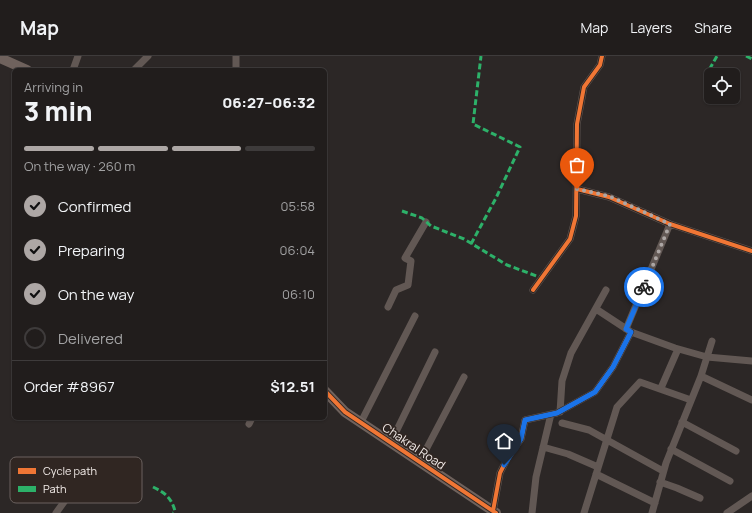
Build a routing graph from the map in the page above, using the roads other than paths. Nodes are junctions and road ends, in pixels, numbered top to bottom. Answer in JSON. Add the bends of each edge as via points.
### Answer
{"nodes":[{"id":1,"x":78,"y":56,"type":"edge"},
{"id":2,"x":148,"y":56,"type":"edge"},
{"id":3,"x":236,"y":56,"type":"edge"},
{"id":4,"x":602,"y":56,"type":"edge"},
{"id":5,"x":0,"y":58,"type":"edge"},
{"id":6,"x":22,"y":68,"type":"edge"},
{"id":7,"x":74,"y":68,"type":"edge"},
{"id":8,"x":136,"y":68,"type":"edge"},
{"id":9,"x":236,"y":68,"type":"edge"},
{"id":10,"x":577,"y":189,"type":"junction"},
{"id":11,"x":426,"y":222,"type":"dead end"},
{"id":12,"x":670,"y":224,"type":"junction"},
{"id":13,"x":752,"y":251,"type":"edge"},
{"id":14,"x":533,"y":290,"type":"dead end"},
{"id":15,"x":606,"y":290,"type":"dead end"},
{"id":16,"x":388,"y":307,"type":"dead end"},
{"id":17,"x":596,"y":309,"type":"junction"},
{"id":18,"x":415,"y":316,"type":"dead end"},
{"id":19,"x":629,"y":331,"type":"junction"},
{"id":20,"x":712,"y":341,"type":"dead end"},
{"id":21,"x":678,"y":349,"type":"junction"},
{"id":22,"x":434,"y":352,"type":"dead end"},
{"id":23,"x":707,"y":357,"type":"junction"},
{"id":24,"x":752,"y":361,"type":"edge"},
{"id":25,"x":701,"y":376,"type":"junction"},
{"id":26,"x":464,"y":377,"type":"dead end"},
{"id":27,"x":661,"y":388,"type":"junction"},
{"id":28,"x":327,"y":393,"type":"edge"},
{"id":29,"x":691,"y":400,"type":"junction"},
{"id":30,"x":752,"y":400,"type":"edge"},
{"id":31,"x":560,"y":412,"type":"junction"},
{"id":32,"x":551,"y":414,"type":"junction"},
{"id":33,"x":361,"y":422,"type":"junction"},
{"id":34,"x":682,"y":422,"type":"junction"},
{"id":35,"x":562,"y":423,"type":"dead end"},
{"id":36,"x":606,"y":439,"type":"junction"},
{"id":37,"x":392,"y":442,"type":"junction"},
{"id":38,"x":542,"y":447,"type":"junction"},
{"id":39,"x":671,"y":449,"type":"junction"},
{"id":40,"x":736,"y":451,"type":"dead end"},
{"id":41,"x":420,"y":461,"type":"junction"},
{"id":42,"x":597,"y":471,"type":"junction"},
{"id":43,"x":664,"y":471,"type":"junction"},
{"id":44,"x":730,"y":480,"type":"dead end"},
{"id":45,"x":660,"y":482,"type":"junction"},
{"id":46,"x":752,"y":496,"type":"edge"},
{"id":47,"x":700,"y":498,"type":"dead end"},
{"id":48,"x":63,"y":503,"type":"edge"},
{"id":49,"x":655,"y":503,"type":"junction"},
{"id":50,"x":495,"y":512,"type":"edge"},
{"id":51,"x":655,"y":512,"type":"edge"},
{"id":52,"x":56,"y":513,"type":"edge"},
{"id":53,"x":532,"y":513,"type":"edge"},
{"id":54,"x":584,"y":513,"type":"edge"},
{"id":55,"x":727,"y":513,"type":"edge"}],
"edges":[{"from":1,"to":7,"type":"street"},
{"from":2,"to":8,"type":"street"},
{"from":3,"to":9,"type":"street"},
{"from":4,"to":10,"type":"street","via":[[600,65],[584,87],[577,124]]},
{"from":5,"to":6,"type":"street"},
{"from":10,"to":12,"type":"street","via":[[609,196]]},
{"from":10,"to":14,"type":"street","via":[[576,216],[570,239]]},
{"from":11,"to":16,"type":"street","via":[[405,258],[411,261],[408,285],[396,290]]},
{"from":12,"to":13,"type":"street"},
{"from":12,"to":19,"type":"street"},
{"from":15,"to":17,"type":"street"},
{"from":17,"to":19,"type":"street"},
{"from":17,"to":31,"type":"street","via":[[571,354],[562,381]]},
{"from":18,"to":33,"type":"street"},
{"from":19,"to":21,"type":"street"},
{"from":19,"to":31,"type":"street","via":[[613,367],[595,392]]},
{"from":20,"to":23,"type":"street"},
{"from":21,"to":23,"type":"street"},
{"from":21,"to":27,"type":"street"},
{"from":22,"to":37,"type":"street"},
{"from":23,"to":24,"type":"street"},
{"from":23,"to":25,"type":"street"},
{"from":25,"to":29,"type":"street"},
{"from":25,"to":30,"type":"street"},
{"from":26,"to":41,"type":"street"},
{"from":27,"to":29,"type":"street"},
{"from":27,"to":36,"type":"street","via":[[640,382],[617,407]]},
{"from":28,"to":33,"type":"street","name":"Chakral Road","via":[[345,412]]},
{"from":29,"to":34,"type":"street"},
{"from":31,"to":32,"type":"street"},
{"from":32,"to":38,"type":"street"},
{"from":32,"to":50,"type":"street","via":[[525,420],[521,439],[500,473]]},
{"from":33,"to":37,"type":"street","name":"Chakral Road"},
{"from":34,"to":39,"type":"street"},
{"from":34,"to":40,"type":"street"},
{"from":35,"to":36,"type":"street","via":[[589,430]]},
{"from":36,"to":42,"type":"street"},
{"from":36,"to":43,"type":"street"},
{"from":37,"to":41,"type":"street","name":"Chakral Road"},
{"from":38,"to":42,"type":"street","via":[[568,454]]},
{"from":38,"to":53,"type":"street"},
{"from":39,"to":43,"type":"street"},
{"from":39,"to":44,"type":"street"},
{"from":41,"to":50,"type":"street","name":"Chakral Road"},
{"from":42,"to":49,"type":"street"},
{"from":42,"to":54,"type":"street"},
{"from":43,"to":45,"type":"street"},
{"from":45,"to":47,"type":"street"},
{"from":45,"to":49,"type":"street"},
{"from":46,"to":55,"type":"street"},
{"from":48,"to":52,"type":"street"},
{"from":49,"to":51,"type":"street"}]}
